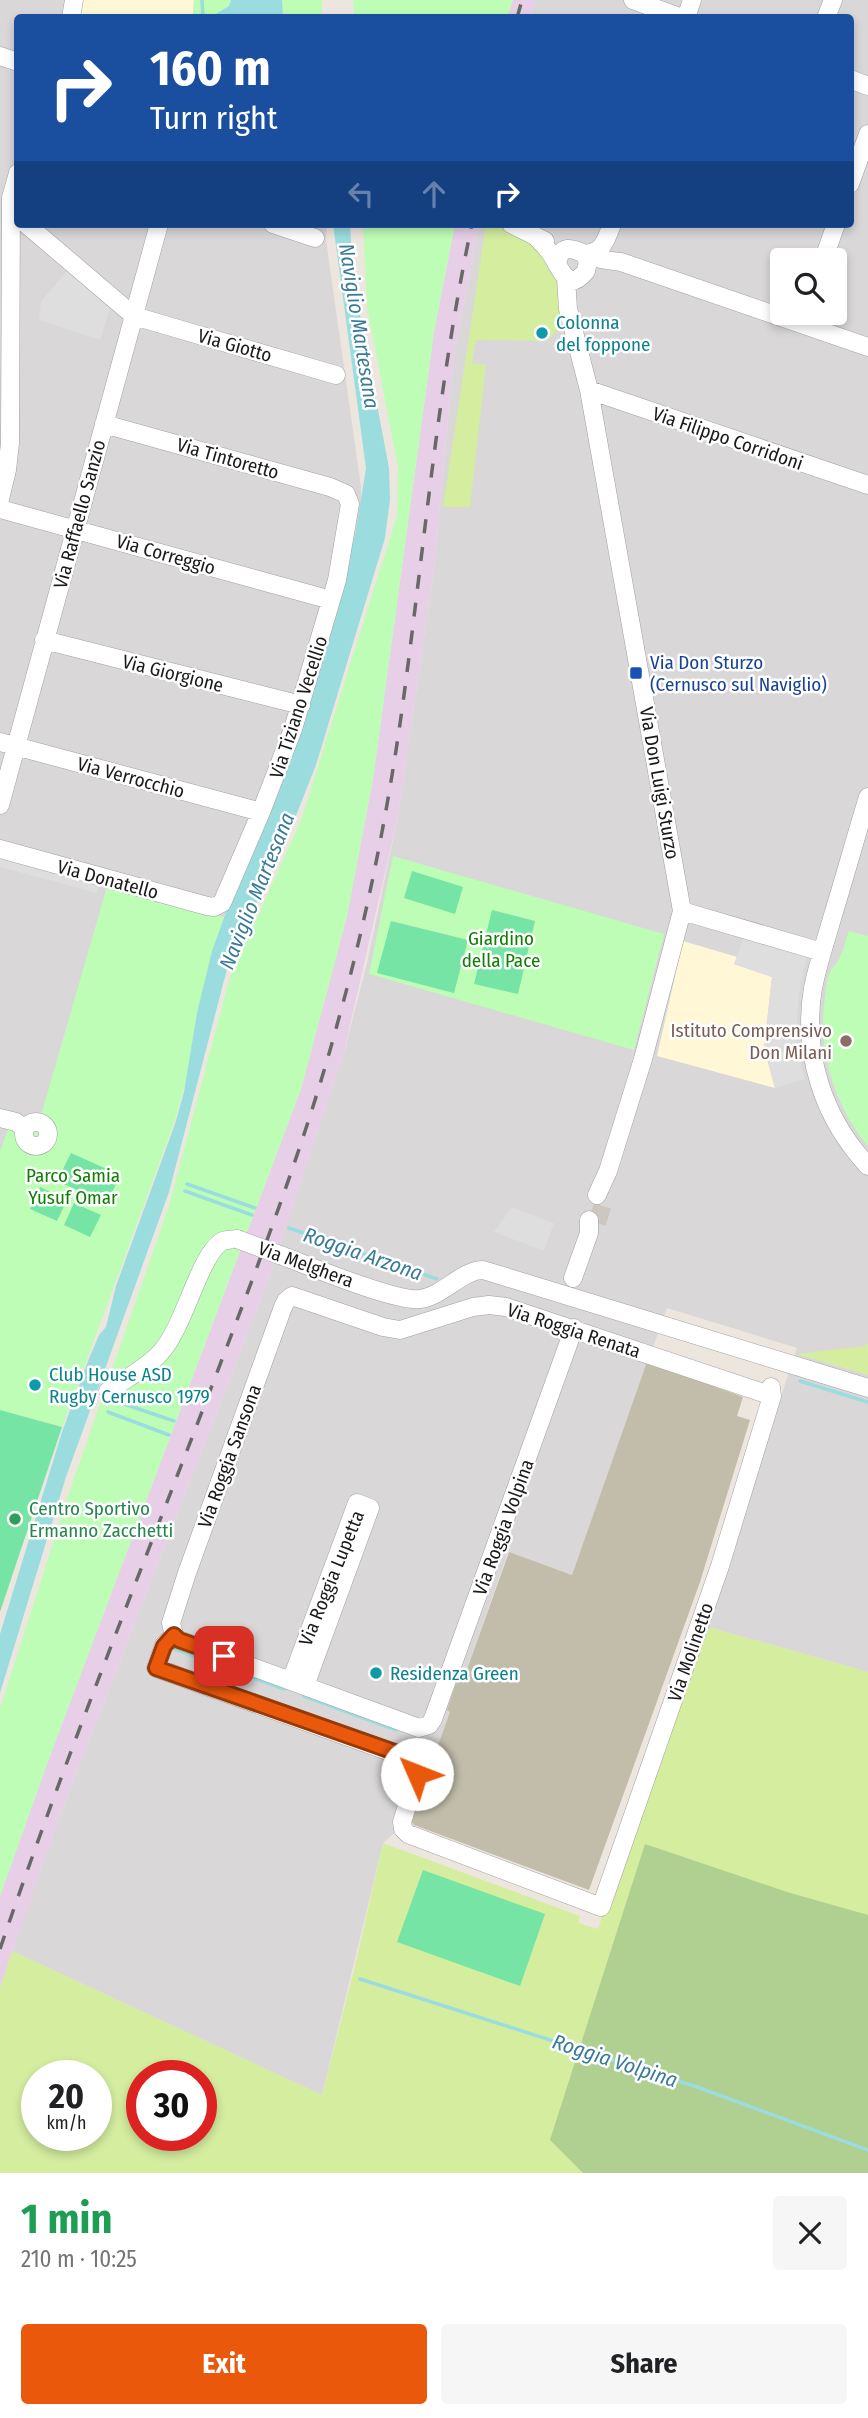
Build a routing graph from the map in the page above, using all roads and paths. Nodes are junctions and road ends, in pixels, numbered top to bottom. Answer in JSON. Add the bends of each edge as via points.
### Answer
{"nodes":[{"id":1,"x":633,"y":0,"type":"edge"},
{"id":2,"x":673,"y":14,"type":"edge"},
{"id":3,"x":868,"y":134,"type":"edge"},
{"id":4,"x":854,"y":173,"type":"edge"},
{"id":5,"x":14,"y":184,"type":"edge"},
{"id":6,"x":14,"y":213,"type":"edge"},
{"id":7,"x":31,"y":228,"type":"edge"},
{"id":8,"x":158,"y":228,"type":"edge"},
{"id":9,"x":285,"y":228,"type":"edge"},
{"id":10,"x":519,"y":228,"type":"edge"},
{"id":11,"x":610,"y":228,"type":"edge"},
{"id":12,"x":835,"y":228,"type":"edge"},
{"id":13,"x":536,"y":237,"type":"junction"},
{"id":14,"x":315,"y":238,"type":"dead end"},
{"id":15,"x":828,"y":248,"type":"edge"},
{"id":16,"x":578,"y":251,"type":"junction"},
{"id":17,"x":614,"y":261,"type":"junction"},
{"id":18,"x":573,"y":273,"type":"junction"},
{"id":19,"x":770,"y":308,"type":"edge"},
{"id":20,"x":134,"y":316,"type":"junction"},
{"id":21,"x":819,"y":325,"type":"edge"},
{"id":22,"x":868,"y":347,"type":"edge"},
{"id":23,"x":336,"y":375,"type":"dead end"},
{"id":24,"x":589,"y":390,"type":"junction"},
{"id":25,"x":104,"y":424,"type":"junction"},
{"id":26,"x":5,"y":441,"type":"edge"},
{"id":27,"x":868,"y":485,"type":"edge"},
{"id":28,"x":349,"y":498,"type":"joint"},
{"id":29,"x":0,"y":499,"type":"edge"},
{"id":30,"x":0,"y":509,"type":"edge"},
{"id":31,"x":75,"y":529,"type":"junction"},
{"id":32,"x":331,"y":600,"type":"junction"},
{"id":33,"x":44,"y":640,"type":"junction"},
{"id":34,"x":301,"y":705,"type":"junction"},
{"id":35,"x":8,"y":744,"type":"edge"},
{"id":36,"x":868,"y":797,"type":"edge"},
{"id":37,"x":0,"y":805,"type":"edge"},
{"id":38,"x":261,"y":812,"type":"junction"},
{"id":39,"x":0,"y":849,"type":"edge"},
{"id":40,"x":217,"y":906,"type":"joint"},
{"id":41,"x":682,"y":911,"type":"junction"},
{"id":42,"x":822,"y":952,"type":"junction"},
{"id":43,"x":0,"y":1118,"type":"edge"},
{"id":44,"x":25,"y":1129,"type":"dead end"},
{"id":45,"x":868,"y":1166,"type":"edge"},
{"id":46,"x":601,"y":1196,"type":"tunnel mouth"},
{"id":47,"x":591,"y":1225,"type":"tunnel mouth"},
{"id":48,"x":573,"y":1278,"type":"dead end"},
{"id":49,"x":295,"y":1296,"type":"joint"},
{"id":50,"x":574,"y":1328,"type":"junction"},
{"id":51,"x":779,"y":1357,"type":"junction"},
{"id":52,"x":868,"y":1378,"type":"edge"},
{"id":53,"x":868,"y":1388,"type":"edge"},
{"id":54,"x":108,"y":1391,"type":"dead end"},
{"id":55,"x":768,"y":1391,"type":"junction"},
{"id":56,"x":173,"y":1629,"type":"junction"},
{"id":57,"x":298,"y":1683,"type":"junction"},
{"id":58,"x":286,"y":1714,"type":"junction"}],
"edges":[{"from":1,"to":2,"type":"street"},
{"from":3,"to":4,"type":"street"},
{"from":5,"to":6,"type":"street"},
{"from":6,"to":26,"type":"street"},
{"from":7,"to":20,"type":"street"},
{"from":8,"to":20,"type":"street","name":"Via Raffaello Sanzio"},
{"from":9,"to":14,"type":"street"},
{"from":10,"to":13,"type":"street"},
{"from":11,"to":16,"type":"street","via":[[600,249]]},
{"from":12,"to":15,"type":"street"},
{"from":13,"to":16,"type":"street"},
{"from":13,"to":18,"type":"street"},
{"from":16,"to":17,"type":"street"},
{"from":16,"to":18,"type":"street","name":"Via Don Luigi Sturzo","via":[[588,264]]},
{"from":16,"to":18,"type":"street","via":[[561,254]]},
{"from":17,"to":18,"type":"street"},
{"from":17,"to":19,"type":"street"},
{"from":18,"to":24,"type":"street","name":"Via Don Luigi Sturzo","via":[[568,309]]},
{"from":20,"to":23,"type":"street","name":"Via Giotto"},
{"from":20,"to":25,"type":"street","name":"Via Raffaello Sanzio"},
{"from":21,"to":22,"type":"street"},
{"from":24,"to":27,"type":"street","name":"Via Filippo Corridoni"},
{"from":24,"to":41,"type":"street","name":"Via Don Luigi Sturzo"},
{"from":25,"to":28,"type":"street","name":"Via Tintoretto","via":[[330,488]]},
{"from":25,"to":31,"type":"street","name":"Via Raffaello Sanzio"},
{"from":26,"to":29,"type":"street","via":[[7,470]]},
{"from":28,"to":32,"type":"street","name":"Via Tiziano Vecellio","via":[[343,553]]},
{"from":30,"to":31,"type":"street","name":"Via Correggio"},
{"from":31,"to":32,"type":"street","name":"Via Correggio"},
{"from":31,"to":33,"type":"street","name":"Via Raffaello Sanzio"},
{"from":32,"to":34,"type":"street","name":"Via Tiziano Vecellio"},
{"from":33,"to":34,"type":"street","name":"Via Giorgione"},
{"from":33,"to":35,"type":"street","name":"Via Raffaello Sanzio"},
{"from":34,"to":38,"type":"street","name":"Via Tiziano Vecellio"},
{"from":35,"to":37,"type":"street","name":"Via Raffaello Sanzio"},
{"from":35,"to":38,"type":"street","name":"Via Verrocchio"},
{"from":36,"to":42,"type":"street"},
{"from":38,"to":40,"type":"street","name":"Via Tiziano Vecellio","via":[[225,898]]},
{"from":39,"to":40,"type":"street","name":"Via Donatello"},
{"from":41,"to":42,"type":"street"},
{"from":41,"to":46,"type":"street","name":"Via Don Luigi Sturzo"},
{"from":42,"to":45,"type":"street","via":[[810,1017],[815,1069],[833,1118]]},
{"from":43,"to":44,"type":"street"},
{"from":47,"to":48,"type":"street"},
{"from":49,"to":50,"type":"street","name":"Via Roggia Renata","via":[[393,1330],[489,1305]]},
{"from":49,"to":56,"type":"street","name":"Via Roggia Sansona","via":[[283,1307],[191,1561]]},
{"from":50,"to":55,"type":"street","name":"Via Roggia Renata"},
{"from":50,"to":57,"type":"street","name":"Via Roggia Volpina","via":[[429,1725],[419,1728]]},
{"from":51,"to":52,"type":"street","name":"Via Melghera"},
{"from":51,"to":53,"type":"street","name":"Via Melghera"},
{"from":51,"to":54,"type":"street","name":"Via Melghera","bridge":true,"via":[[612,1303],[570,1298],[490,1272],[476,1270],[435,1294],[407,1299],[237,1239],[215,1248],[176,1332],[160,1353]]},
{"from":51,"to":55,"type":"street","name":"Via Molinetto"},
{"from":55,"to":58,"type":"street","name":"Via Molinetto","via":[[720,1566],[595,1905],[408,1834],[402,1819],[417,1774],[413,1760]]},
{"from":56,"to":57,"type":"street","via":[[179,1640]]},
{"from":56,"to":58,"type":"street","name":"Via Roggia Sansona","via":[[156,1668]]},
{"from":57,"to":57,"type":"street","name":"Via Roggia Lupetta","via":[[370,1508],[357,1503]]},
{"from":57,"to":58,"type":"street"}]}
